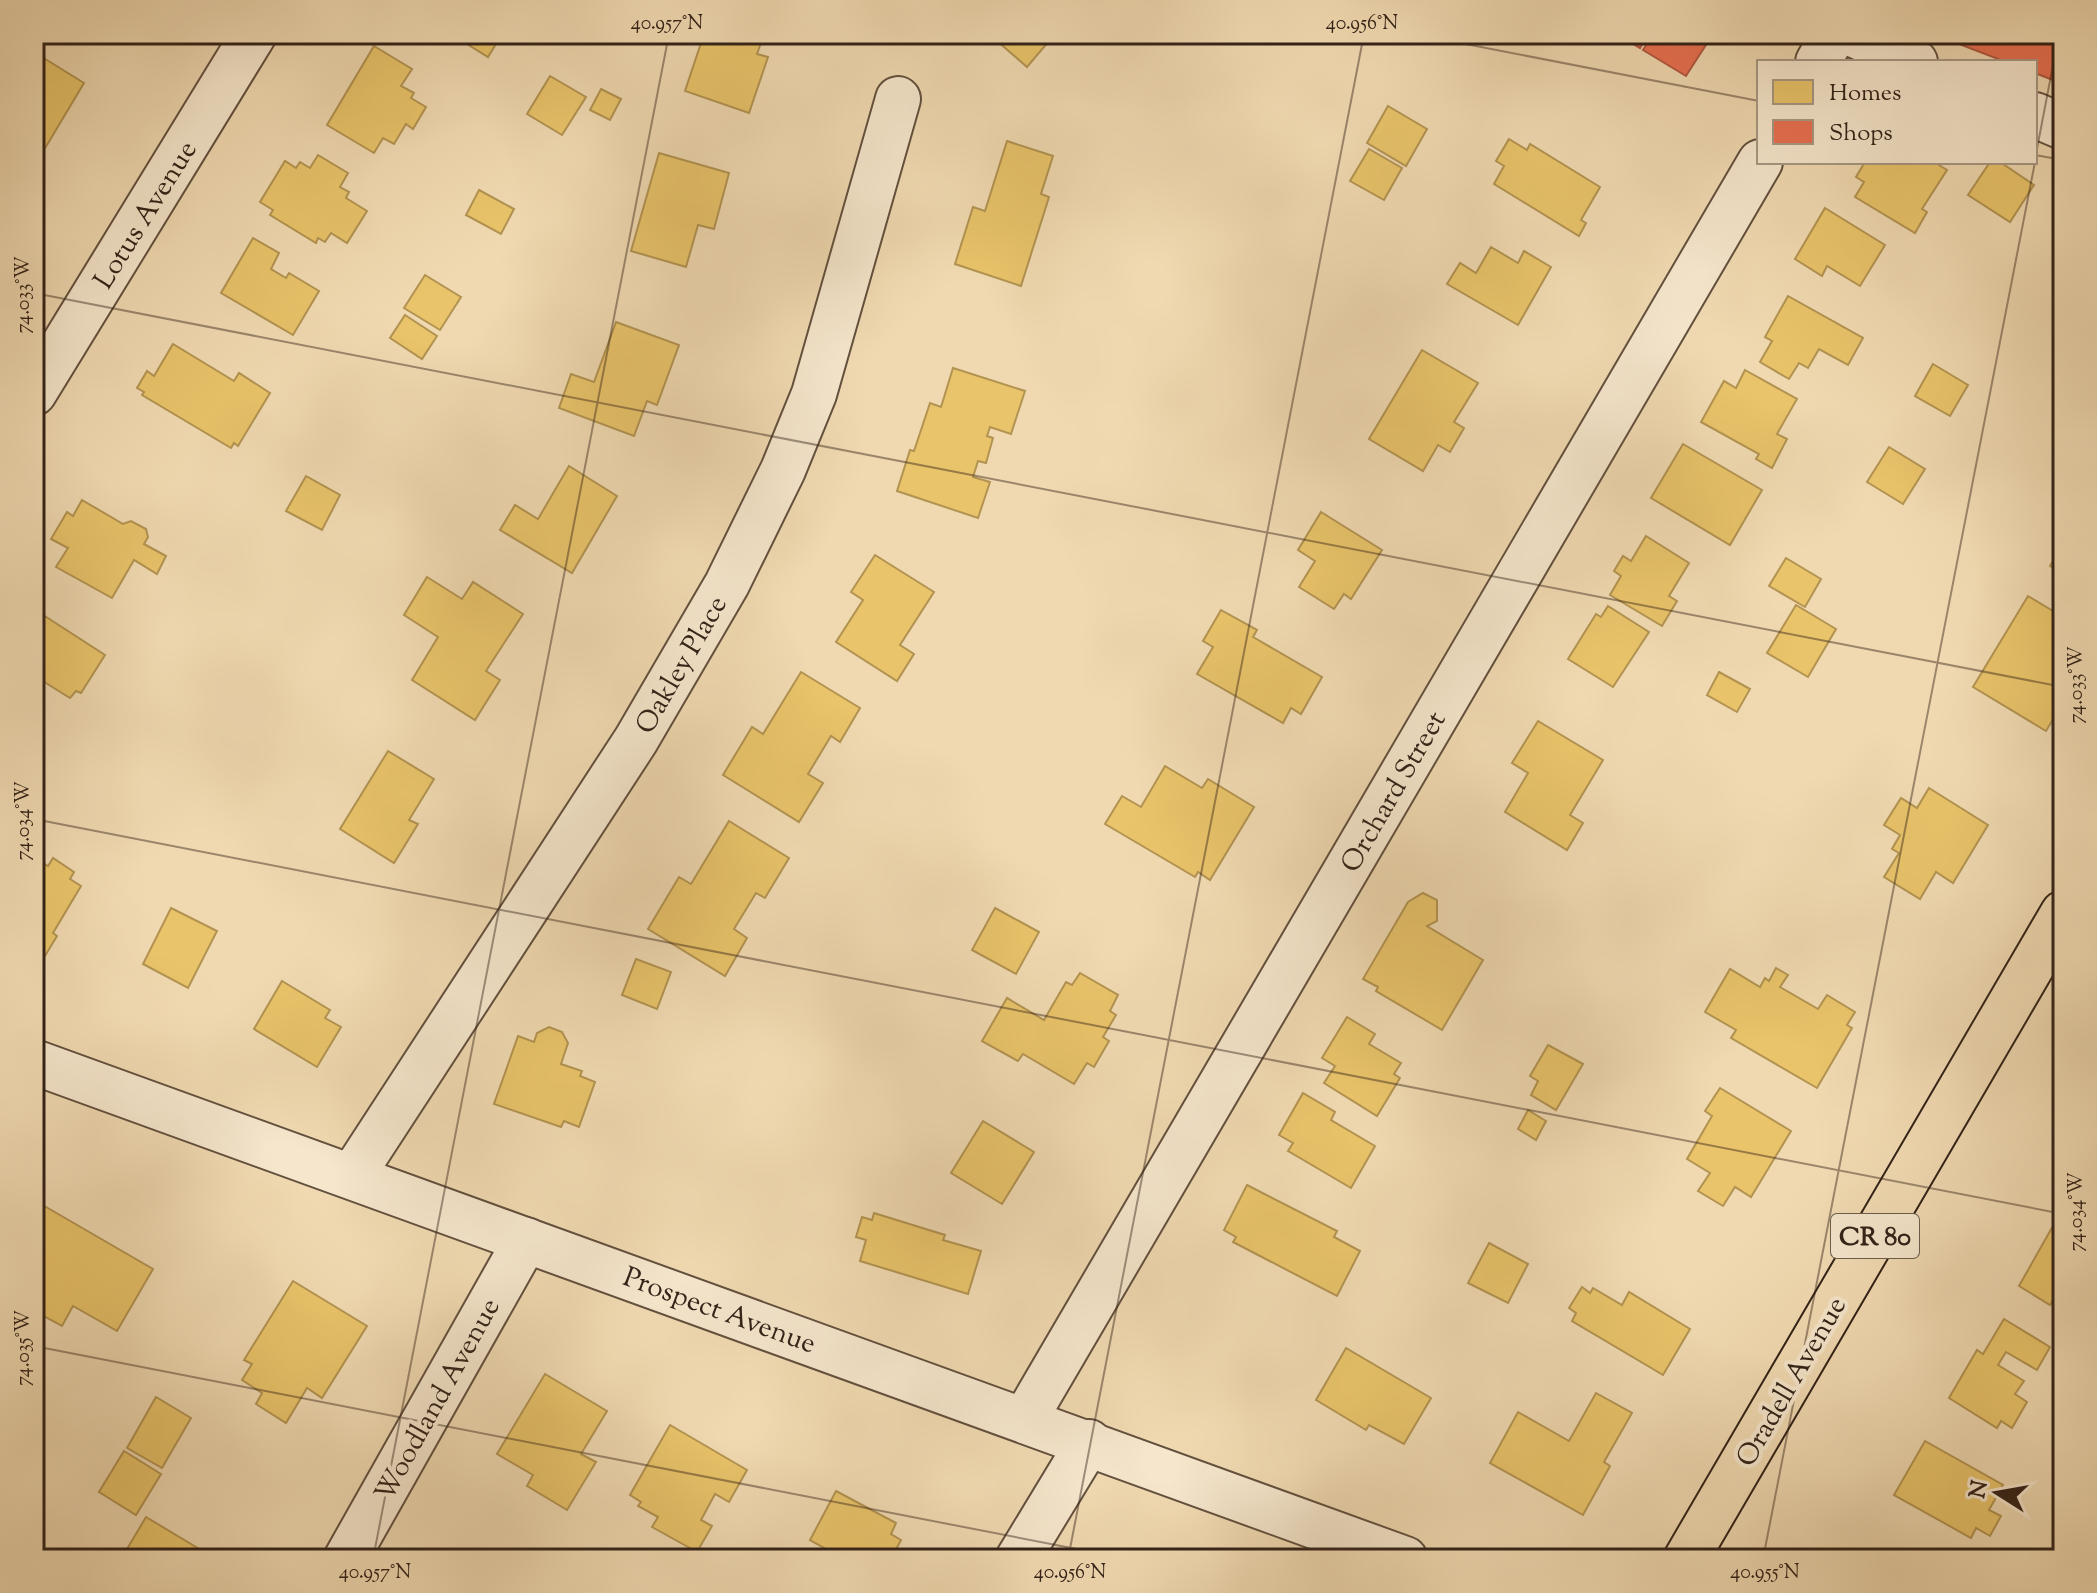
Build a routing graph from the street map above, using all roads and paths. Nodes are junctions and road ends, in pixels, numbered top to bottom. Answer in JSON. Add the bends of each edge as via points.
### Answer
{"nodes":[{"id":1,"x":254,"y":34,"type":"edge"},
{"id":2,"x":1834,"y":34,"type":"edge"},
{"id":3,"x":1852,"y":34,"type":"edge"},
{"id":4,"x":1819,"y":60,"type":"edge"},
{"id":5,"x":1910,"y":60,"type":"edge"},
{"id":6,"x":898,"y":99,"type":"dead end"},
{"id":7,"x":2037,"y":116,"type":"edge"},
{"id":8,"x":2063,"y":127,"type":"edge"},
{"id":9,"x":1759,"y":164,"type":"edge"},
{"id":10,"x":34,"y":393,"type":"edge"},
{"id":11,"x":2063,"y":913,"type":"edge"},
{"id":12,"x":37,"y":1068,"type":"edge"},
{"id":13,"x":352,"y":1176,"type":"junction"},
{"id":14,"x":526,"y":1240,"type":"junction"},
{"id":15,"x":1025,"y":1419,"type":"junction"},
{"id":16,"x":1089,"y":1442,"type":"junction"},
{"id":17,"x":346,"y":1559,"type":"edge"},
{"id":18,"x":1018,"y":1559,"type":"edge"},
{"id":19,"x":1405,"y":1559,"type":"edge"},
{"id":20,"x":1686,"y":1559,"type":"edge"}],
"edges":[{"from":1,"to":10,"type":"street","name":"Lotus Avenue"},
{"from":2,"to":4,"type":"street"},
{"from":3,"to":5,"type":"street"},
{"from":6,"to":13,"type":"street","name":"Oakley Place","via":[[814,394],[727,584],[636,740]]},
{"from":7,"to":8,"type":"street"},
{"from":9,"to":15,"type":"street","name":"Orchard Street"},
{"from":11,"to":20,"type":"main road","name":"Oradell Avenue","number":"CR 80"},
{"from":12,"to":13,"type":"street","name":"Prospect Avenue"},
{"from":13,"to":14,"type":"street","name":"Prospect Avenue"},
{"from":14,"to":15,"type":"street","name":"Prospect Avenue"},
{"from":14,"to":17,"type":"street","name":"Woodland Avenue"},
{"from":15,"to":16,"type":"street","name":"Prospect Avenue"},
{"from":16,"to":18,"type":"street"},
{"from":16,"to":19,"type":"street","name":"Prospect Avenue"}]}
